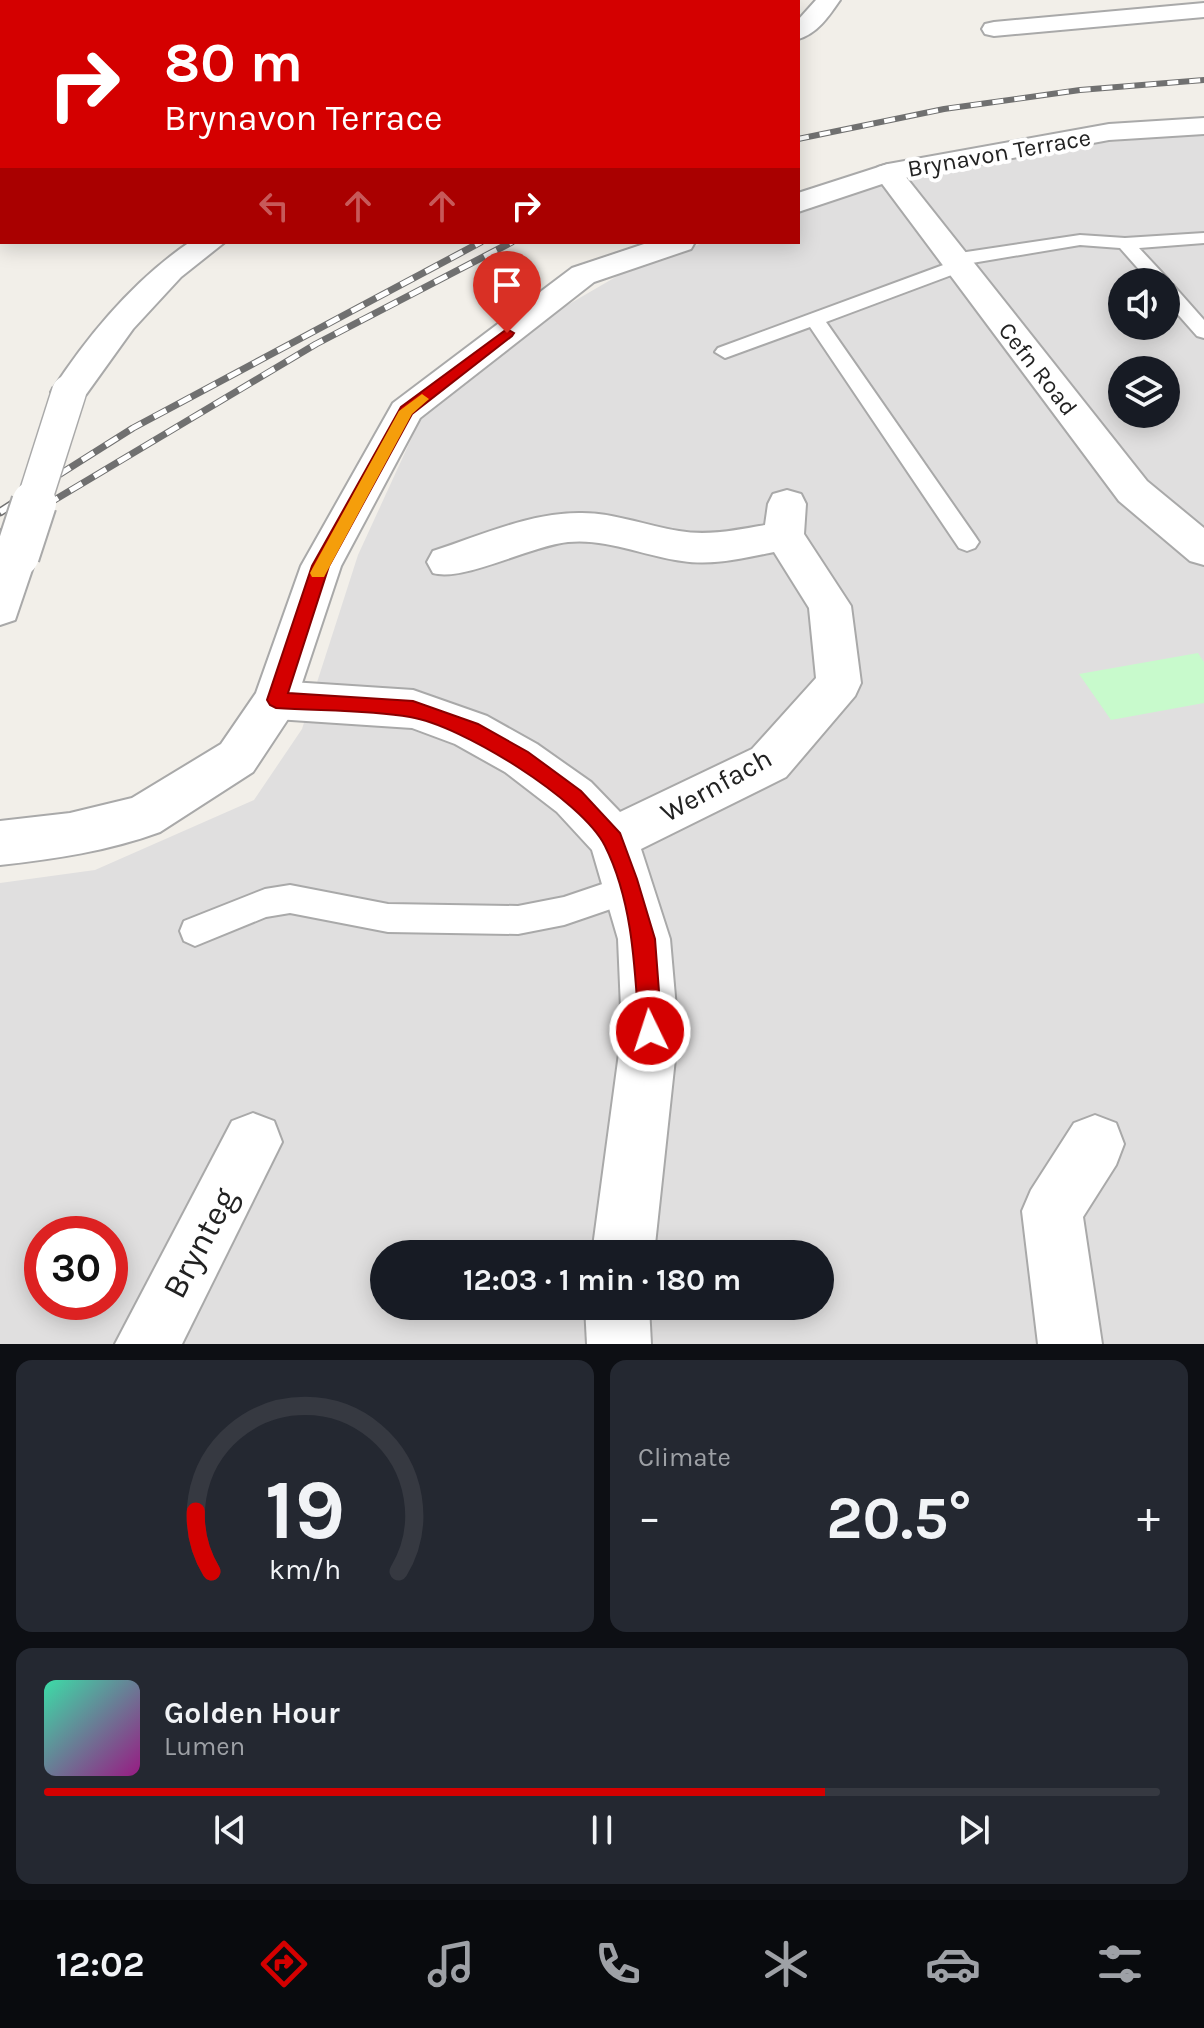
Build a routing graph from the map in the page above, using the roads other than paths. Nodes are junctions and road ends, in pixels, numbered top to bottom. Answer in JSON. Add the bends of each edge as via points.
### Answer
{"nodes":[{"id":1,"x":820,"y":5,"type":"edge"},
{"id":2,"x":1204,"y":10,"type":"edge"},
{"id":3,"x":994,"y":29,"type":"dead end"},
{"id":4,"x":800,"y":30,"type":"edge"},
{"id":5,"x":1204,"y":126,"type":"edge"},
{"id":6,"x":888,"y":173,"type":"junction"},
{"id":7,"x":800,"y":202,"type":"edge"},
{"id":8,"x":1204,"y":238,"type":"edge"},
{"id":9,"x":1125,"y":243,"type":"junction"},
{"id":10,"x":207,"y":244,"type":"edge"},
{"id":11,"x":674,"y":244,"type":"edge"},
{"id":12,"x":956,"y":263,"type":"junction"},
{"id":13,"x":1147,"y":268,"type":"edge"},
{"id":14,"x":1180,"y":305,"type":"edge"},
{"id":15,"x":813,"y":317,"type":"junction"},
{"id":16,"x":1204,"y":332,"type":"edge"},
{"id":17,"x":725,"y":352,"type":"dead end"},
{"id":18,"x":967,"y":542,"type":"dead end"},
{"id":19,"x":1204,"y":550,"type":"edge"},
{"id":20,"x":447,"y":562,"type":"dead end"},
{"id":21,"x":0,"y":609,"type":"edge"},
{"id":22,"x":276,"y":700,"type":"junction"},
{"id":23,"x":613,"y":839,"type":"junction"},
{"id":24,"x":0,"y":843,"type":"edge"},
{"id":25,"x":629,"y":889,"type":"junction"},
{"id":26,"x":195,"y":931,"type":"dead end"},
{"id":27,"x":253,"y":1142,"type":"dead end"},
{"id":28,"x":1095,"y":1144,"type":"dead end"},
{"id":29,"x":625,"y":1240,"type":"edge"},
{"id":30,"x":618,"y":1320,"type":"edge"},
{"id":31,"x":147,"y":1344,"type":"edge"},
{"id":32,"x":619,"y":1344,"type":"edge"},
{"id":33,"x":1070,"y":1344,"type":"edge"}],
"edges":[{"from":1,"to":4,"type":"street"},
{"from":2,"to":3,"type":"street"},
{"from":5,"to":6,"type":"street","name":"Brynavon Terrace","via":[[1109,132]]},
{"from":6,"to":7,"type":"street","name":"Brynavon Terrace"},
{"from":6,"to":12,"type":"street","name":"Cefn Road"},
{"from":8,"to":9,"type":"lane"},
{"from":9,"to":12,"type":"lane","via":[[1080,240]]},
{"from":9,"to":13,"type":"lane"},
{"from":10,"to":21,"type":"street","bridge":true,"via":[[170,270],[121,322],[69,392]]},
{"from":11,"to":22,"type":"street","via":[[583,275],[406,411],[321,566]]},
{"from":12,"to":15,"type":"lane"},
{"from":12,"to":19,"type":"street","name":"Cefn Road","via":[[1133,491]]},
{"from":14,"to":16,"type":"lane"},
{"from":15,"to":17,"type":"lane"},
{"from":15,"to":18,"type":"lane"},
{"from":20,"to":23,"type":"street","name":"Wernfach","via":[[572,527],[683,547],[713,546],[786,520],[830,606],[839,683],[769,763]]},
{"from":22,"to":23,"type":"street","via":[[413,709],[471,730],[574,797]]},
{"from":22,"to":24,"type":"street","via":[[237,758],[143,817],[70,835]]},
{"from":23,"to":25,"type":"street"},
{"from":25,"to":26,"type":"lane","via":[[518,920],[388,918],[290,899],[265,903]]},
{"from":25,"to":29,"type":"street","via":[[644,939],[650,1031]]},
{"from":27,"to":31,"type":"street","name":"Brynteg"},
{"from":28,"to":33,"type":"street","via":[[1052,1211]]},
{"from":30,"to":32,"type":"street"}]}
